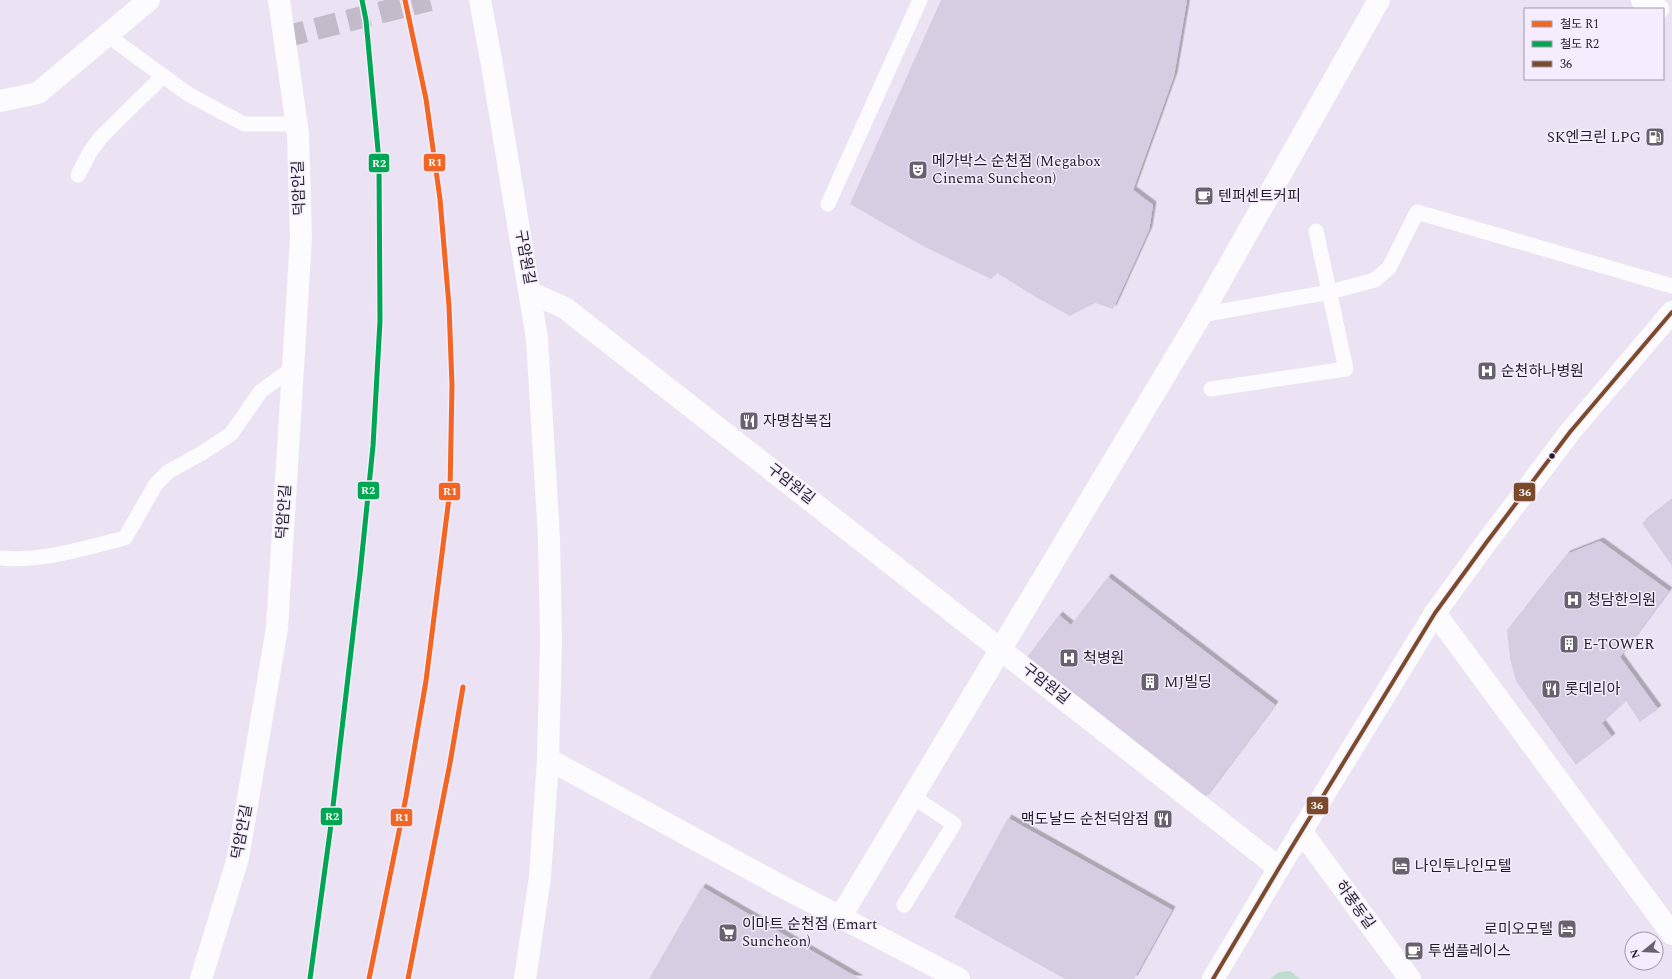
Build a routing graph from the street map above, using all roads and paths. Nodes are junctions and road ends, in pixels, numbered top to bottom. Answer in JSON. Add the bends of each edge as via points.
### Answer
{"nodes":[{"id":1,"x":148,"y":0,"type":"edge"},
{"id":2,"x":279,"y":0,"type":"edge"},
{"id":3,"x":480,"y":0,"type":"edge"},
{"id":4,"x":920,"y":0,"type":"edge"},
{"id":5,"x":1379,"y":0,"type":"edge"},
{"id":6,"x":1642,"y":0,"type":"edge"},
{"id":7,"x":1656,"y":8,"type":"edge"},
{"id":8,"x":107,"y":35,"type":"junction"},
{"id":9,"x":163,"y":76,"type":"junction"},
{"id":10,"x":4,"y":98,"type":"edge"},
{"id":11,"x":296,"y":124,"type":"junction"},
{"id":12,"x":78,"y":175,"type":"dead end"},
{"id":13,"x":828,"y":204,"type":"dead end"},
{"id":14,"x":1316,"y":232,"type":"dead end"},
{"id":15,"x":1672,"y":286,"type":"edge"},
{"id":16,"x":1330,"y":292,"type":"junction"},
{"id":17,"x":531,"y":293,"type":"junction"},
{"id":18,"x":1201,"y":315,"type":"junction"},
{"id":19,"x":1670,"y":317,"type":"edge"},
{"id":20,"x":293,"y":368,"type":"junction"},
{"id":21,"x":1211,"y":389,"type":"dead end"},
{"id":22,"x":0,"y":558,"type":"edge"},
{"id":23,"x":1435,"y":613,"type":"junction"},
{"id":24,"x":1002,"y":649,"type":"junction"},
{"id":25,"x":548,"y":759,"type":"junction"},
{"id":26,"x":913,"y":797,"type":"junction"},
{"id":27,"x":1301,"y":831,"type":"junction"},
{"id":28,"x":1279,"y":868,"type":"junction"},
{"id":29,"x":904,"y":905,"type":"dead end"},
{"id":30,"x":841,"y":916,"type":"junction"},
{"id":31,"x":1672,"y":934,"type":"edge"},
{"id":32,"x":201,"y":979,"type":"edge"},
{"id":33,"x":525,"y":979,"type":"edge"},
{"id":34,"x":959,"y":979,"type":"edge"},
{"id":35,"x":1213,"y":979,"type":"edge"},
{"id":36,"x":1410,"y":979,"type":"edge"}],
"edges":[{"from":1,"to":8,"type":"street"},
{"from":2,"to":11,"type":"street","name":"덕암안길"},
{"from":3,"to":17,"type":"street","name":"구암원길"},
{"from":4,"to":13,"type":"lane"},
{"from":5,"to":18,"type":"street"},
{"from":6,"to":7,"type":"street"},
{"from":8,"to":9,"type":"lane"},
{"from":8,"to":10,"type":"street","via":[[38,93]]},
{"from":9,"to":11,"type":"lane","via":[[188,94],[244,124]]},
{"from":9,"to":12,"type":"lane","via":[[101,137]]},
{"from":11,"to":20,"type":"street","name":"덕암안길","via":[[301,238]]},
{"from":14,"to":16,"type":"lane"},
{"from":15,"to":16,"type":"lane","via":[[1417,212],[1389,268],[1375,280]]},
{"from":16,"to":18,"type":"lane"},
{"from":16,"to":21,"type":"lane","via":[[1346,369]]},
{"from":17,"to":24,"type":"street","name":"구암원길","via":[[565,308]]},
{"from":17,"to":25,"type":"street","via":[[537,338],[549,538],[551,641]]},
{"from":18,"to":24,"type":"street"},
{"from":19,"to":23,"type":"street","via":[[1570,432]]},
{"from":20,"to":22,"type":"lane","via":[[261,391],[231,434],[202,454],[168,472],[156,484],[125,538],[48,556]]},
{"from":20,"to":32,"type":"street","name":"덕암안길","via":[[277,628],[238,858]]},
{"from":23,"to":27,"type":"street"},
{"from":23,"to":31,"type":"street"},
{"from":24,"to":26,"type":"street"},
{"from":24,"to":28,"type":"street","name":"구암원길"},
{"from":25,"to":30,"type":"street"},
{"from":25,"to":33,"type":"street","via":[[540,877]]},
{"from":26,"to":29,"type":"lane","via":[[954,824]]},
{"from":26,"to":30,"type":"street"},
{"from":27,"to":28,"type":"street"},
{"from":27,"to":36,"type":"street","name":"하풍동길"},
{"from":28,"to":35,"type":"street"},
{"from":30,"to":34,"type":"street"}]}
